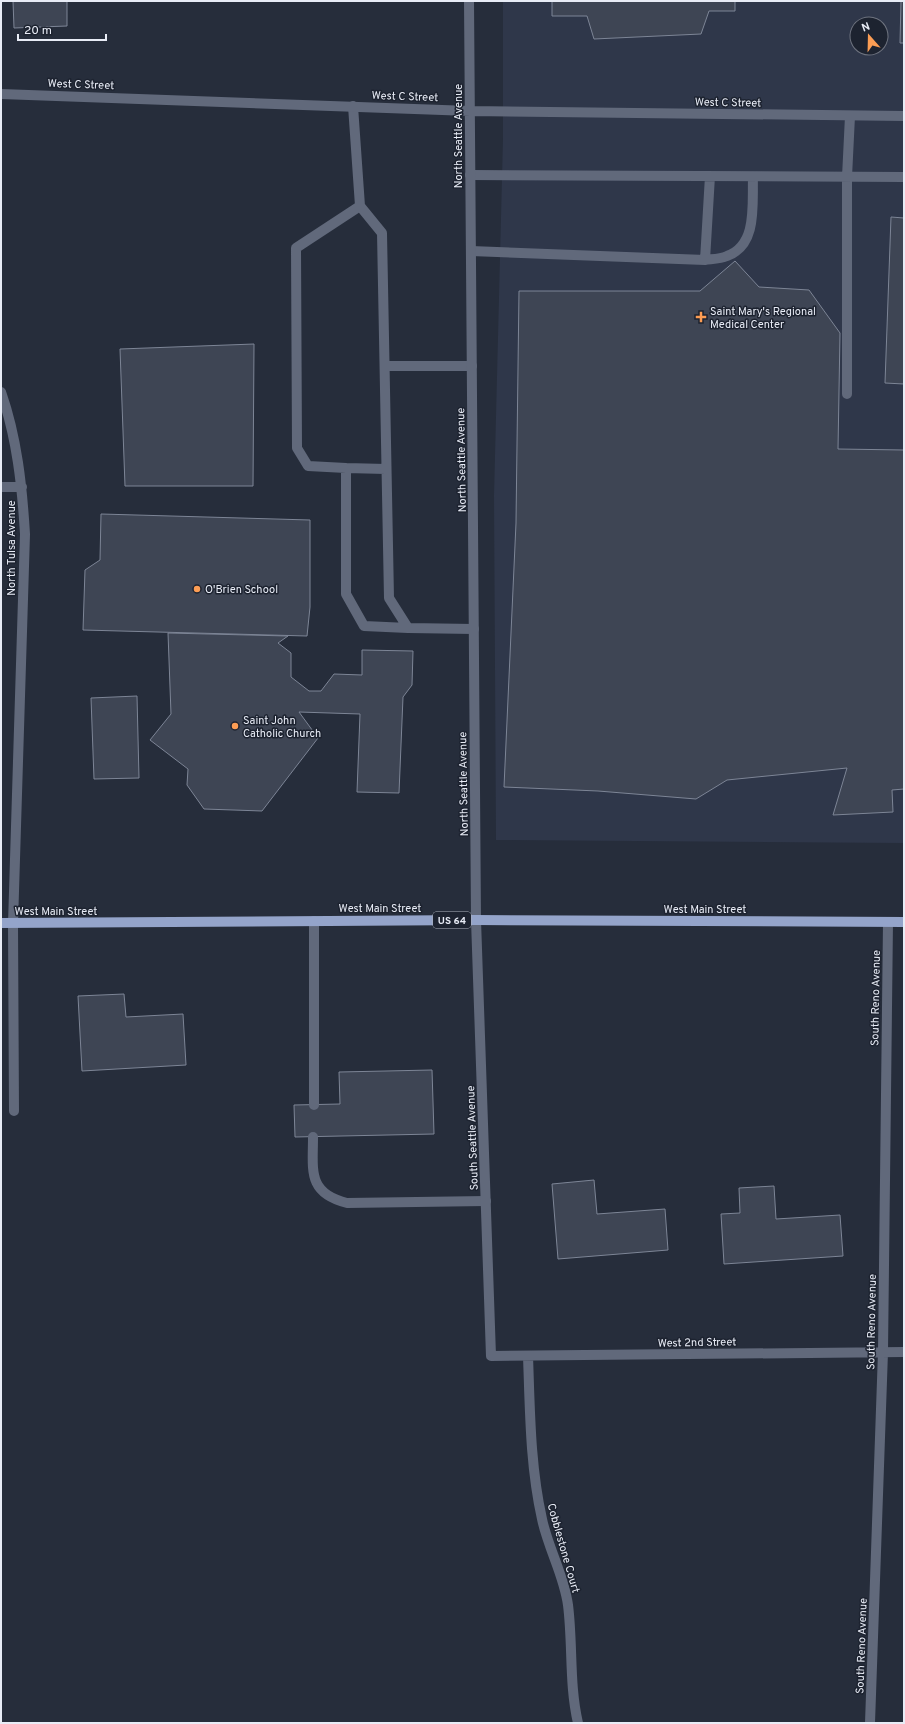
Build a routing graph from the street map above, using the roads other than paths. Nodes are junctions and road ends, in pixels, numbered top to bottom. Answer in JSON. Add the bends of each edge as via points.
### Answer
{"nodes":[{"id":1,"x":469,"y":1,"type":"edge"},
{"id":2,"x":1,"y":94,"type":"edge"},
{"id":3,"x":353,"y":106,"type":"junction"},
{"id":4,"x":470,"y":111,"type":"junction"},
{"id":5,"x":850,"y":116,"type":"junction"},
{"id":6,"x":904,"y":116,"type":"edge"},
{"id":7,"x":470,"y":175,"type":"junction"},
{"id":8,"x":710,"y":176,"type":"junction"},
{"id":9,"x":753,"y":177,"type":"junction"},
{"id":10,"x":847,"y":177,"type":"junction"},
{"id":11,"x":904,"y":177,"type":"edge"},
{"id":12,"x":360,"y":206,"type":"junction"},
{"id":13,"x":471,"y":251,"type":"junction"},
{"id":14,"x":705,"y":260,"type":"junction"},
{"id":15,"x":385,"y":366,"type":"junction"},
{"id":16,"x":472,"y":366,"type":"junction"},
{"id":17,"x":1,"y":392,"type":"edge"},
{"id":18,"x":847,"y":394,"type":"dead end"},
{"id":19,"x":346,"y":468,"type":"junction"},
{"id":20,"x":386,"y":469,"type":"junction"},
{"id":21,"x":1,"y":487,"type":"edge"},
{"id":22,"x":22,"y":487,"type":"junction"},
{"id":23,"x":408,"y":628,"type":"junction"},
{"id":24,"x":474,"y":629,"type":"junction"},
{"id":25,"x":476,"y":920,"type":"junction"},
{"id":26,"x":314,"y":921,"type":"junction"},
{"id":27,"x":888,"y":922,"type":"junction"},
{"id":28,"x":904,"y":922,"type":"edge"},
{"id":29,"x":1,"y":924,"type":"edge"},
{"id":30,"x":13,"y":924,"type":"junction"},
{"id":31,"x":314,"y":1104,"type":"dead end"},
{"id":32,"x":14,"y":1111,"type":"dead end"},
{"id":33,"x":313,"y":1137,"type":"dead end"},
{"id":34,"x":486,"y":1200,"type":"junction"},
{"id":35,"x":883,"y":1352,"type":"junction"},
{"id":36,"x":904,"y":1352,"type":"edge"},
{"id":37,"x":491,"y":1356,"type":"joint"},
{"id":38,"x":528,"y":1356,"type":"junction"},
{"id":39,"x":578,"y":1723,"type":"edge"},
{"id":40,"x":870,"y":1723,"type":"edge"}],
"edges":[{"from":1,"to":4,"type":"street","name":"North Seattle Avenue"},
{"from":2,"to":3,"type":"street","name":"West C Street"},
{"from":3,"to":4,"type":"street","name":"West C Street"},
{"from":3,"to":12,"type":"street"},
{"from":4,"to":5,"type":"street","name":"West C Street"},
{"from":4,"to":7,"type":"street","name":"North Seattle Avenue"},
{"from":5,"to":6,"type":"street","name":"West C Street"},
{"from":5,"to":10,"type":"street"},
{"from":7,"to":8,"type":"street"},
{"from":7,"to":13,"type":"street","name":"North Seattle Avenue"},
{"from":8,"to":9,"type":"street"},
{"from":8,"to":14,"type":"street"},
{"from":9,"to":10,"type":"street"},
{"from":9,"to":14,"type":"street","via":[[750,234],[742,248],[727,256]]},
{"from":10,"to":11,"type":"street"},
{"from":10,"to":18,"type":"street"},
{"from":12,"to":15,"type":"street","via":[[382,232]]},
{"from":12,"to":19,"type":"street","via":[[296,248],[297,448],[308,466]]},
{"from":13,"to":14,"type":"street"},
{"from":13,"to":16,"type":"street","name":"North Seattle Avenue"},
{"from":15,"to":16,"type":"street"},
{"from":15,"to":20,"type":"street"},
{"from":16,"to":24,"type":"street","name":"North Seattle Avenue"},
{"from":17,"to":22,"type":"street","name":"North Tulsa Avenue","via":[[10,419]]},
{"from":19,"to":20,"type":"street"},
{"from":19,"to":23,"type":"street","via":[[346,594],[364,626]]},
{"from":20,"to":23,"type":"street","via":[[389,598]]},
{"from":21,"to":22,"type":"street"},
{"from":22,"to":30,"type":"street","name":"North Tulsa Avenue","via":[[25,534]]},
{"from":23,"to":24,"type":"street"},
{"from":24,"to":25,"type":"street","name":"North Seattle Avenue"},
{"from":25,"to":26,"type":"main road","name":"West Main Street","number":"US 64"},
{"from":25,"to":27,"type":"main road","name":"West Main Street","number":"US 64"},
{"from":25,"to":34,"type":"street","name":"South Seattle Avenue"},
{"from":26,"to":30,"type":"main road","name":"West Main Street","number":"US 64"},
{"from":26,"to":31,"type":"street"},
{"from":27,"to":28,"type":"main road","name":"West Main Street","number":"US 64"},
{"from":27,"to":35,"type":"street","name":"South Reno Avenue"},
{"from":29,"to":30,"type":"main road","name":"West Main Street","number":"US 64"},
{"from":30,"to":32,"type":"street","name":"North Tulsa Avenue"},
{"from":33,"to":34,"type":"street","via":[[313,1172],[316,1183],[323,1193],[333,1199],[347,1203]]},
{"from":34,"to":37,"type":"street","name":"South Seattle Avenue"},
{"from":35,"to":36,"type":"street","name":"West 2nd Street"},
{"from":35,"to":38,"type":"street","name":"West 2nd Street"},
{"from":35,"to":40,"type":"street","name":"South Reno Avenue"},
{"from":37,"to":38,"type":"street","name":"West 2nd Street"},
{"from":38,"to":39,"type":"street","name":"Cobblestone Court","via":[[534,1477],[542,1520],[561,1574],[568,1605],[574,1704]]}]}
